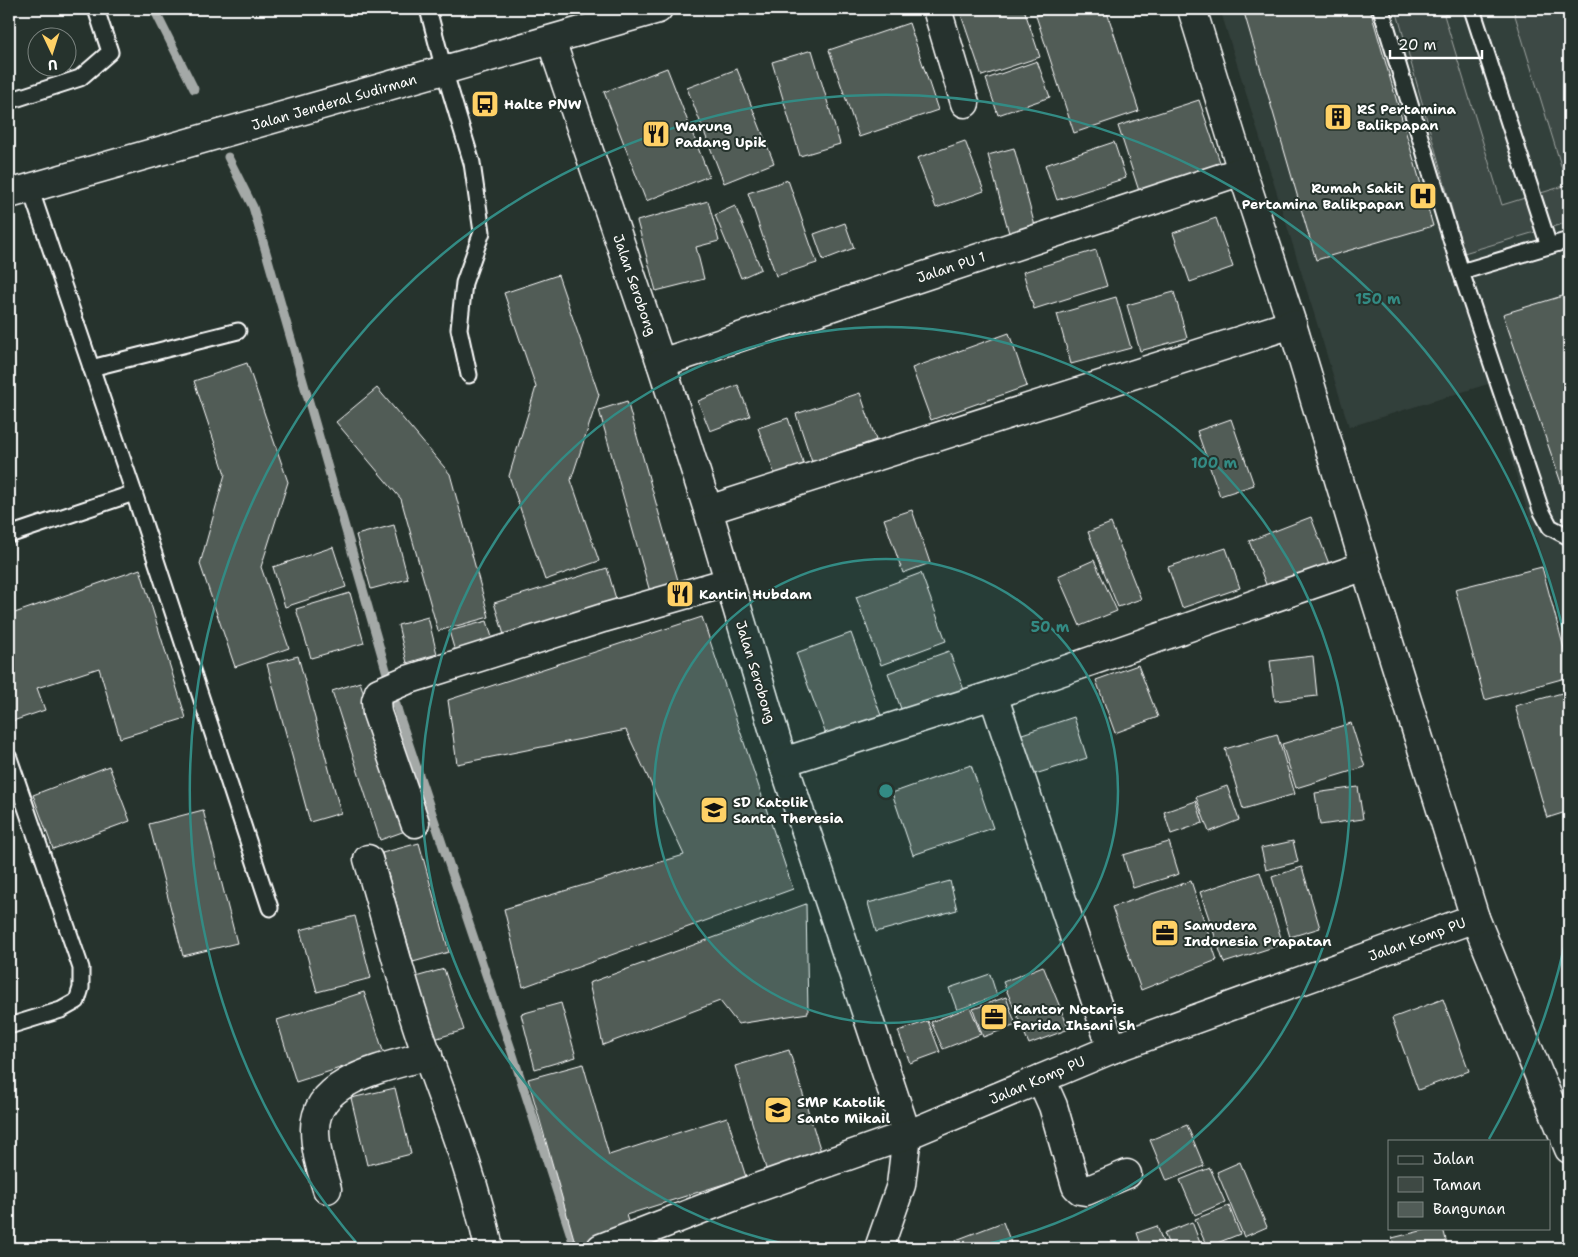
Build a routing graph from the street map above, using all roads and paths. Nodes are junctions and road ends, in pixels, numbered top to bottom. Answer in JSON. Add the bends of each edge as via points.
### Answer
{"nodes":[{"id":1,"x":96,"y":9,"type":"edge"},
{"id":2,"x":428,"y":9,"type":"edge"},
{"id":3,"x":658,"y":9,"type":"edge"},
{"id":4,"x":937,"y":9,"type":"edge"},
{"id":5,"x":1192,"y":9,"type":"edge"},
{"id":6,"x":1381,"y":9,"type":"edge"},
{"id":7,"x":1472,"y":9,"type":"edge"},
{"id":8,"x":597,"y":17,"type":"edge"},
{"id":9,"x":551,"y":40,"type":"junction"},
{"id":10,"x":444,"y":70,"type":"junction"},
{"id":11,"x":9,"y":101,"type":"edge"},
{"id":12,"x":965,"y":103,"type":"dead end"},
{"id":13,"x":1242,"y":171,"type":"junction"},
{"id":14,"x":20,"y":191,"type":"edge"},
{"id":15,"x":1569,"y":240,"type":"edge"},
{"id":16,"x":1549,"y":246,"type":"junction"},
{"id":17,"x":1460,"y":272,"type":"junction"},
{"id":18,"x":1292,"y":324,"type":"junction"},
{"id":19,"x":238,"y":331,"type":"dead end"},
{"id":20,"x":661,"y":363,"type":"junction"},
{"id":21,"x":91,"y":368,"type":"junction"},
{"id":22,"x":469,"y":375,"type":"dead end"},
{"id":23,"x":134,"y":494,"type":"junction"},
{"id":24,"x":708,"y":510,"type":"junction"},
{"id":25,"x":9,"y":535,"type":"edge"},
{"id":26,"x":1569,"y":537,"type":"edge"},
{"id":27,"x":1365,"y":566,"type":"junction"},
{"id":28,"x":729,"y":582,"type":"junction"},
{"id":29,"x":993,"y":695,"type":"junction"},
{"id":30,"x":9,"y":758,"type":"edge"},
{"id":31,"x":783,"y":762,"type":"junction"},
{"id":32,"x":414,"y":823,"type":"dead end"},
{"id":33,"x":368,"y":860,"type":"dead end"},
{"id":34,"x":270,"y":908,"type":"dead end"},
{"id":35,"x":1475,"y":918,"type":"junction"},
{"id":36,"x":9,"y":1026,"type":"edge"},
{"id":37,"x":1112,"y":1049,"type":"junction"},
{"id":38,"x":428,"y":1056,"type":"junction"},
{"id":39,"x":1040,"y":1079,"type":"junction"},
{"id":40,"x":1563,"y":1114,"type":"edge"},
{"id":41,"x":907,"y":1135,"type":"junction"},
{"id":42,"x":1569,"y":1149,"type":"edge"},
{"id":43,"x":1127,"y":1174,"type":"dead end"},
{"id":44,"x":327,"y":1189,"type":"dead end"},
{"id":45,"x":489,"y":1248,"type":"edge"},
{"id":46,"x":601,"y":1248,"type":"edge"},
{"id":47,"x":879,"y":1248,"type":"edge"}],
"edges":[{"from":1,"to":11,"type":"lane","via":[[110,52],[80,78]]},
{"from":2,"to":10,"type":"lane"},
{"from":3,"to":8,"type":"main road","name":"Jalan Jenderal Sudirman"},
{"from":4,"to":12,"type":"main road"},
{"from":5,"to":13,"type":"main road"},
{"from":6,"to":17,"type":"lane"},
{"from":7,"to":16,"type":"lane"},
{"from":8,"to":9,"type":"main road","name":"Jalan Jenderal Sudirman"},
{"from":9,"to":10,"type":"main road","name":"Jalan Jenderal Sudirman"},
{"from":9,"to":20,"type":"main road","name":"Jalan Serobong"},
{"from":10,"to":14,"type":"main road","name":"Jalan Jenderal Sudirman"},
{"from":10,"to":22,"type":"lane","via":[[472,163],[482,232],[464,283],[459,329]]},
{"from":13,"to":18,"type":"main road"},
{"from":13,"to":20,"type":"main road","name":"Jalan PU 1"},
{"from":14,"to":21,"type":"lane"},
{"from":15,"to":16,"type":"lane"},
{"from":16,"to":17,"type":"lane"},
{"from":17,"to":26,"type":"lane","via":[[1541,510],[1550,527]]},
{"from":18,"to":24,"type":"main road"},
{"from":18,"to":27,"type":"main road"},
{"from":19,"to":21,"type":"lane"},
{"from":20,"to":24,"type":"main road","name":"Jalan Serobong"},
{"from":21,"to":23,"type":"lane"},
{"from":23,"to":25,"type":"lane"},
{"from":23,"to":34,"type":"lane"},
{"from":24,"to":28,"type":"main road","name":"Jalan Serobong"},
{"from":27,"to":29,"type":"main road"},
{"from":27,"to":35,"type":"main road"},
{"from":28,"to":31,"type":"main road","name":"Jalan Serobong"},
{"from":28,"to":32,"type":"main road","via":[[603,618],[407,680],[379,692],[377,713]]},
{"from":29,"to":31,"type":"main road"},
{"from":29,"to":37,"type":"main road"},
{"from":30,"to":36,"type":"lane","via":[[81,968],[77,1001],[61,1010]]},
{"from":31,"to":41,"type":"main road","name":"Jalan Serobong"},
{"from":33,"to":38,"type":"main road"},
{"from":35,"to":37,"type":"main road","name":"Jalan Komp PU"},
{"from":35,"to":40,"type":"main road"},
{"from":37,"to":39,"type":"main road","name":"Jalan Komp PU"},
{"from":38,"to":44,"type":"main road","via":[[357,1077],[333,1091],[319,1109],[315,1128],[316,1154]]},
{"from":38,"to":45,"type":"main road","via":[[467,1164]]},
{"from":39,"to":41,"type":"main road","name":"Jalan Komp PU"},
{"from":39,"to":43,"type":"main road","via":[[1053,1106],[1076,1186],[1086,1191]]},
{"from":40,"to":42,"type":"main road"},
{"from":41,"to":46,"type":"main road","name":"Jalan Komp PU"},
{"from":41,"to":47,"type":"main road","name":"Jalan Serobong","via":[[901,1185]]}]}
